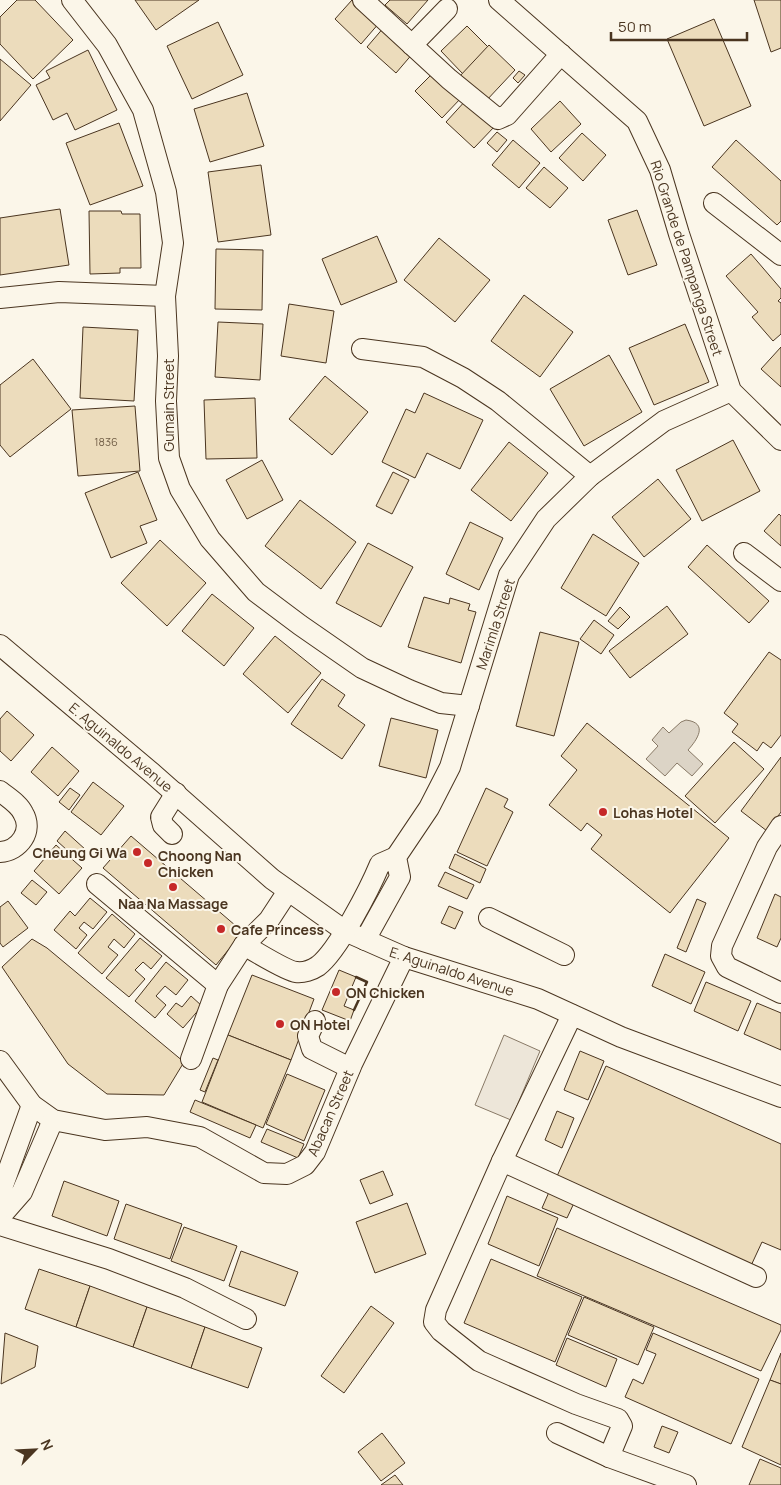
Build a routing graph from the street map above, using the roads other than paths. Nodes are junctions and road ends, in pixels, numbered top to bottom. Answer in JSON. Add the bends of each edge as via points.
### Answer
{"nodes":[{"id":1,"x":72,"y":0,"type":"edge"},
{"id":2,"x":363,"y":0,"type":"edge"},
{"id":3,"x":499,"y":0,"type":"edge"},
{"id":4,"x":447,"y":9,"type":"dead end"},
{"id":5,"x":412,"y":45,"type":"junction"},
{"id":6,"x":560,"y":54,"type":"junction"},
{"id":7,"x":714,"y":203,"type":"dead end"},
{"id":8,"x":781,"y":255,"type":"edge"},
{"id":9,"x":165,"y":296,"type":"junction"},
{"id":10,"x":0,"y":298,"type":"edge"},
{"id":11,"x":362,"y":349,"type":"dead end"},
{"id":12,"x":732,"y":391,"type":"junction"},
{"id":13,"x":779,"y":435,"type":"edge"},
{"id":14,"x":590,"y":476,"type":"junction"},
{"id":15,"x":744,"y":553,"type":"dead end"},
{"id":16,"x":781,"y":581,"type":"edge"},
{"id":17,"x":0,"y":645,"type":"edge"},
{"id":18,"x":469,"y":706,"type":"junction"},
{"id":19,"x":0,"y":791,"type":"edge"},
{"id":20,"x":176,"y":794,"type":"junction"},
{"id":21,"x":781,"y":826,"type":"edge"},
{"id":22,"x":172,"y":834,"type":"dead end"},
{"id":23,"x":0,"y":852,"type":"edge"},
{"id":24,"x":396,"y":857,"type":"junction"},
{"id":25,"x":97,"y":884,"type":"dead end"},
{"id":26,"x":288,"y":891,"type":"junction"},
{"id":27,"x":489,"y":918,"type":"dead end"},
{"id":28,"x":345,"y":931,"type":"junction"},
{"id":29,"x":365,"y":940,"type":"junction"},
{"id":30,"x":244,"y":945,"type":"junction"},
{"id":31,"x":564,"y":955,"type":"dead end"},
{"id":32,"x":404,"y":957,"type":"junction"},
{"id":33,"x":218,"y":985,"type":"junction"},
{"id":34,"x":781,"y":993,"type":"edge"},
{"id":35,"x":572,"y":1015,"type":"junction"},
{"id":36,"x":315,"y":1021,"type":"dead end"},
{"id":37,"x":191,"y":1060,"type":"dead end"},
{"id":38,"x":0,"y":1061,"type":"edge"},
{"id":39,"x":350,"y":1068,"type":"junction"},
{"id":40,"x":781,"y":1097,"type":"edge"},
{"id":41,"x":32,"y":1105,"type":"junction"},
{"id":42,"x":53,"y":1120,"type":"junction"},
{"id":43,"x":502,"y":1161,"type":"junction"},
{"id":44,"x":0,"y":1221,"type":"edge"},
{"id":45,"x":756,"y":1277,"type":"dead end"},
{"id":46,"x":246,"y":1318,"type":"dead end"},
{"id":47,"x":557,"y":1433,"type":"dead end"},
{"id":48,"x":609,"y":1457,"type":"junction"},
{"id":49,"x":686,"y":1485,"type":"edge"}],
"edges":[{"from":1,"to":9,"type":"street","name":"Gumain Street","via":[[107,45],[143,110],[166,192],[172,243]]},
{"from":2,"to":5,"type":"street"},
{"from":3,"to":6,"type":"street","name":"Rio Grande de Pampanga Street"},
{"from":4,"to":5,"type":"street"},
{"from":5,"to":6,"type":"street","via":[[498,119],[507,115]]},
{"from":6,"to":12,"type":"street","name":"Rio Grande de Pampanga Street","via":[[637,121],[660,170]]},
{"from":7,"to":8,"type":"street"},
{"from":9,"to":10,"type":"street","via":[[59,292]]},
{"from":9,"to":18,"type":"street","name":"Gumain Street","via":[[169,458],[180,489],[210,539],[256,592],[362,668],[441,703]]},
{"from":11,"to":14,"type":"street","via":[[423,357],[462,378],[498,402]]},
{"from":12,"to":13,"type":"street","name":"Rio Grande de Pampanga Street"},
{"from":12,"to":14,"type":"street","name":"Marimla Street","via":[[664,421]]},
{"from":14,"to":18,"type":"street","name":"Marimla Street","via":[[546,519],[509,575]]},
{"from":15,"to":16,"type":"street"},
{"from":17,"to":20,"type":"street","name":"E. Aguinaldo Avenue"},
{"from":18,"to":24,"type":"street","name":"Marimla Street","via":[[450,767],[429,808]]},
{"from":19,"to":23,"type":"street","via":[[22,810],[27,827],[21,843],[14,849]]},
{"from":20,"to":22,"type":"street","via":[[162,817],[163,825]]},
{"from":20,"to":26,"type":"street","name":"E. Aguinaldo Avenue"},
{"from":21,"to":34,"type":"street","via":[[767,847],[722,946],[721,956],[727,967]]},
{"from":24,"to":28,"type":"street","name":"Marimla Street","via":[[380,864]]},
{"from":24,"to":29,"type":"street","via":[[400,877]]},
{"from":25,"to":33,"type":"street"},
{"from":26,"to":28,"type":"street","name":"E. Aguinaldo Avenue"},
{"from":26,"to":30,"type":"street","via":[[263,915]]},
{"from":27,"to":31,"type":"street"},
{"from":28,"to":29,"type":"street","name":"E. Aguinaldo Avenue"},
{"from":28,"to":30,"type":"street","name":"Marimla Street","via":[[326,958],[308,971],[295,972]]},
{"from":29,"to":32,"type":"street","name":"E. Aguinaldo Avenue"},
{"from":30,"to":33,"type":"street"},
{"from":32,"to":35,"type":"street","name":"E. Aguinaldo Avenue","via":[[538,999]]},
{"from":32,"to":39,"type":"street","name":"Abacan Street"},
{"from":33,"to":37,"type":"street"},
{"from":35,"to":40,"type":"street","name":"E. Aguinaldo Avenue","via":[[621,1037]]},
{"from":35,"to":43,"type":"street"},
{"from":36,"to":39,"type":"street","via":[[308,1036],[312,1049]]},
{"from":38,"to":41,"type":"street","name":"Abacan Street"},
{"from":39,"to":42,"type":"street","name":"Abacan Street","via":[[314,1152],[306,1165],[287,1174],[264,1173],[200,1137],[147,1127],[105,1130]]},
{"from":41,"to":42,"type":"street","name":"Abacan Street"},
{"from":41,"to":44,"type":"street","via":[[2,1188]]},
{"from":42,"to":44,"type":"street","via":[[22,1192]]},
{"from":43,"to":45,"type":"street"},
{"from":43,"to":48,"type":"street","via":[[436,1310],[434,1322],[479,1361],[618,1419],[622,1426]]},
{"from":44,"to":46,"type":"street","via":[[185,1288]]},
{"from":47,"to":48,"type":"street"},
{"from":48,"to":49,"type":"street"}]}
